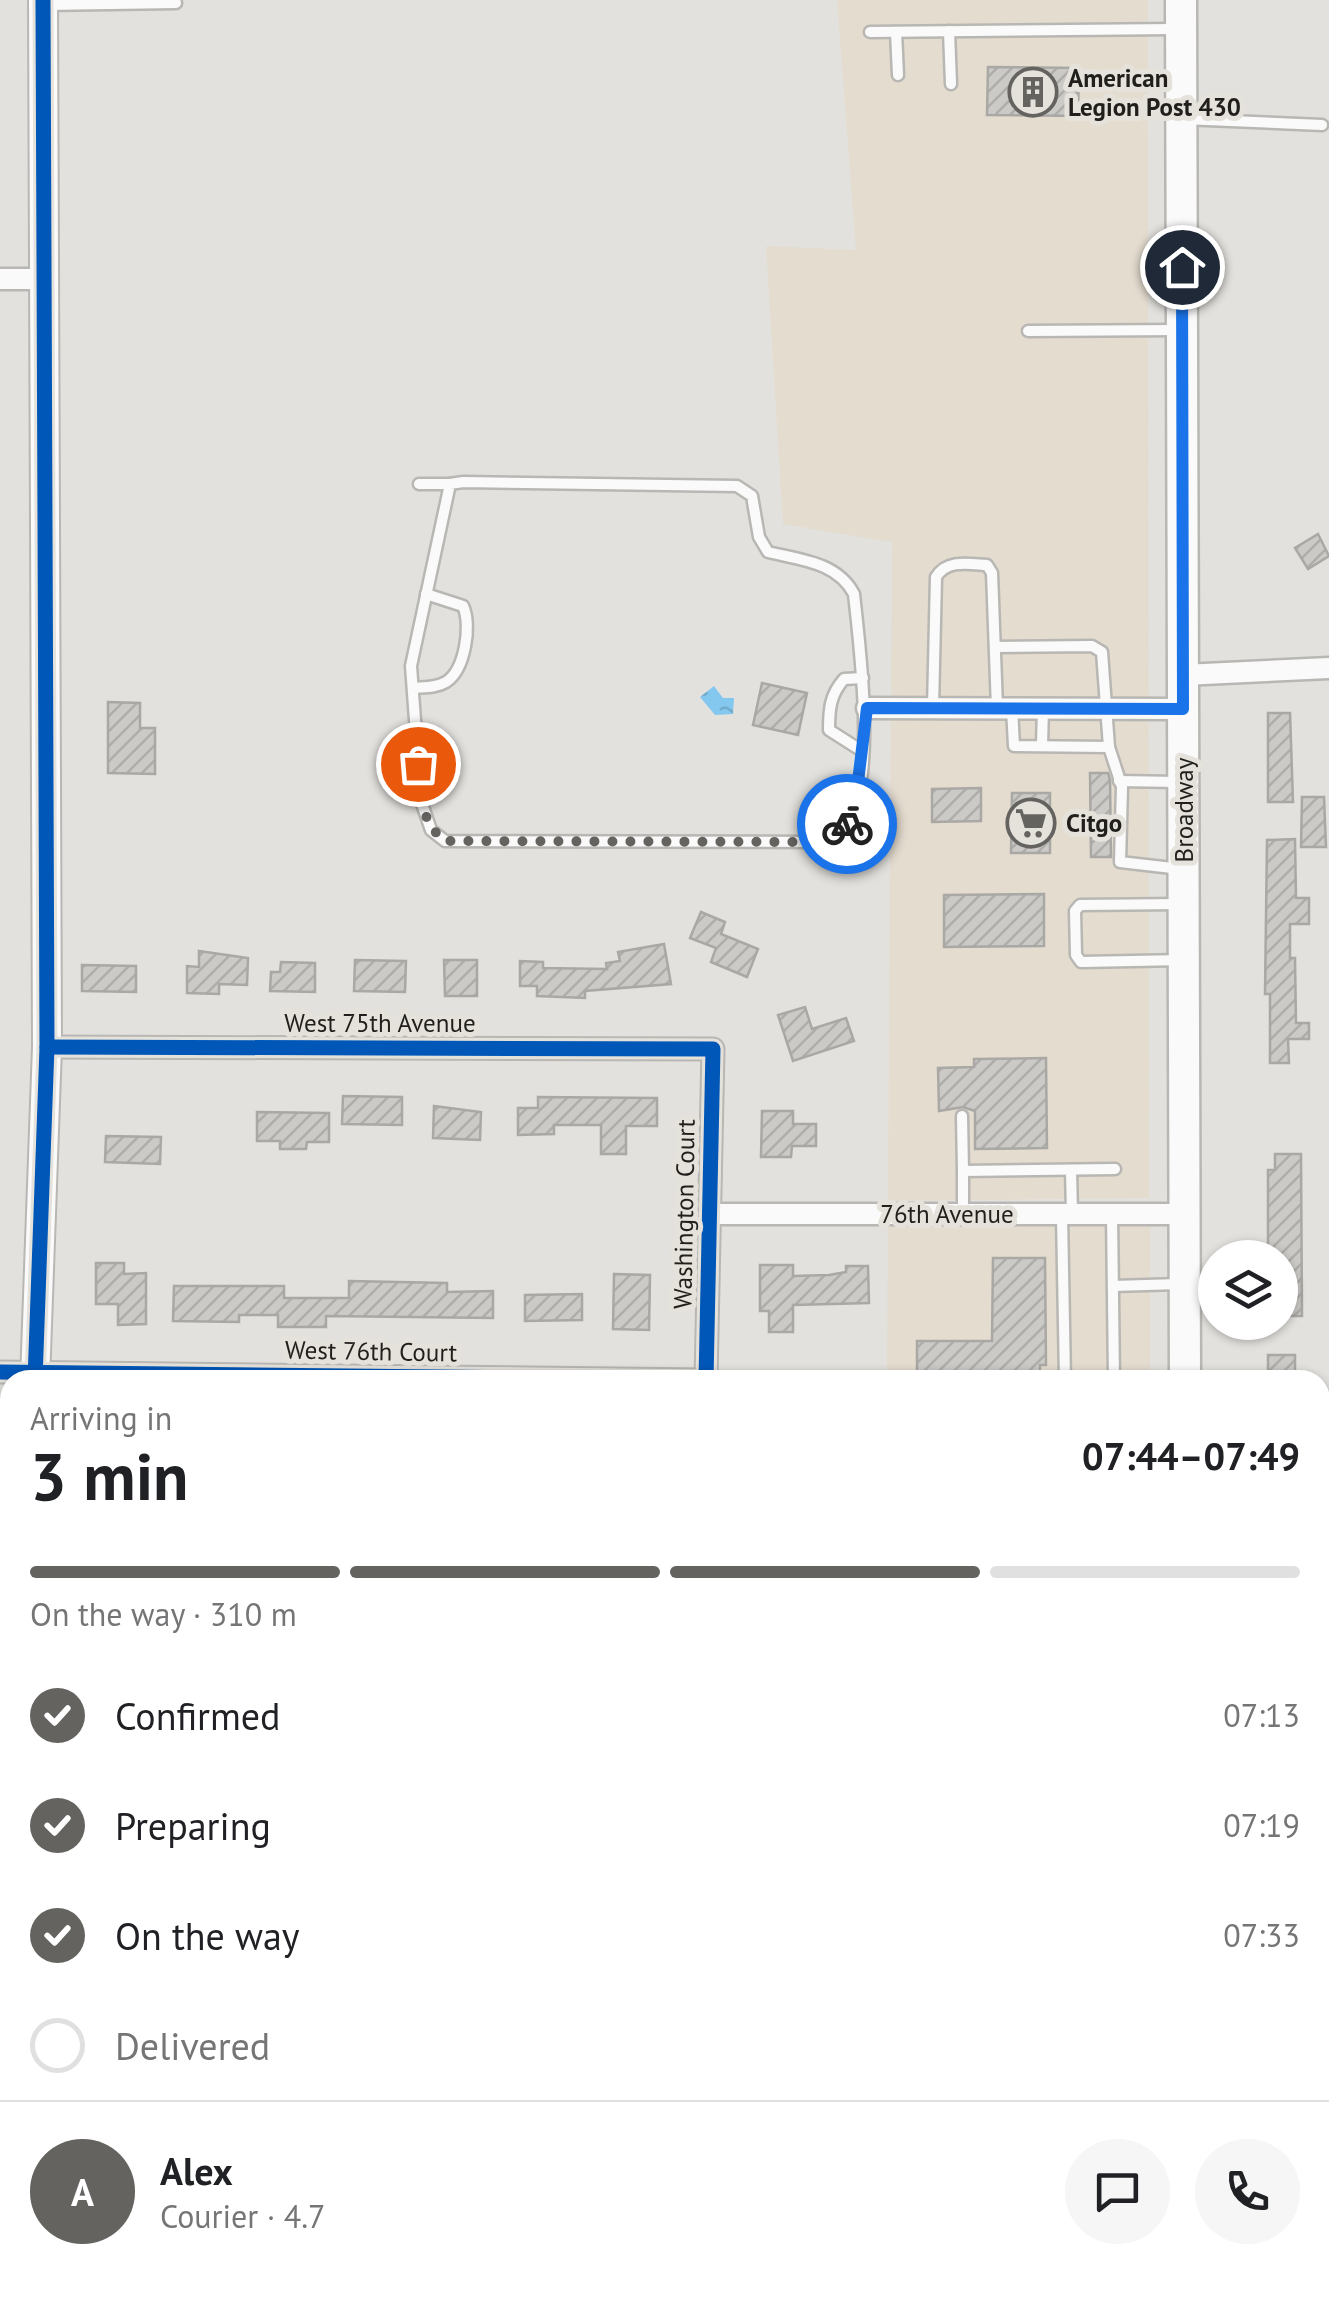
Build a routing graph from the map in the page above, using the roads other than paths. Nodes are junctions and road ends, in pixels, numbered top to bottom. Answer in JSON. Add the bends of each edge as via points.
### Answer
{"nodes":[{"id":1,"x":44,"y":2,"type":"edge"},
{"id":2,"x":176,"y":3,"type":"dead end"},
{"id":3,"x":1181,"y":14,"type":"edge"},
{"id":4,"x":949,"y":31,"type":"junction"},
{"id":5,"x":870,"y":32,"type":"dead end"},
{"id":6,"x":896,"y":32,"type":"junction"},
{"id":7,"x":898,"y":75,"type":"dead end"},
{"id":8,"x":952,"y":84,"type":"dead end"},
{"id":9,"x":1182,"y":119,"type":"junction"},
{"id":10,"x":1322,"y":125,"type":"dead end"},
{"id":11,"x":0,"y":279,"type":"edge"},
{"id":12,"x":43,"y":279,"type":"junction"},
{"id":13,"x":1182,"y":330,"type":"junction"},
{"id":14,"x":1028,"y":331,"type":"dead end"},
{"id":15,"x":419,"y":484,"type":"dead end"},
{"id":16,"x":450,"y":484,"type":"junction"},
{"id":17,"x":426,"y":594,"type":"junction"},
{"id":18,"x":995,"y":647,"type":"junction"},
{"id":19,"x":1329,"y":668,"type":"edge"},
{"id":20,"x":1183,"y":674,"type":"junction"},
{"id":21,"x":864,"y":678,"type":"junction"},
{"id":22,"x":413,"y":688,"type":"junction"},
{"id":23,"x":867,"y":708,"type":"junction"},
{"id":24,"x":933,"y":708,"type":"junction"},
{"id":25,"x":1005,"y":708,"type":"junction"},
{"id":26,"x":1043,"y":708,"type":"junction"},
{"id":27,"x":1106,"y":708,"type":"junction"},
{"id":28,"x":1183,"y":709,"type":"junction"},
{"id":29,"x":1042,"y":745,"type":"junction"},
{"id":30,"x":1109,"y":747,"type":"junction"},
{"id":31,"x":862,"y":751,"type":"junction"},
{"id":32,"x":1119,"y":781,"type":"junction"},
{"id":33,"x":1184,"y":782,"type":"junction"},
{"id":34,"x":1184,"y":869,"type":"junction"},
{"id":35,"x":1184,"y":904,"type":"junction"},
{"id":36,"x":1184,"y":960,"type":"junction"},
{"id":37,"x":48,"y":1046,"type":"junction"},
{"id":38,"x":713,"y":1050,"type":"joint"},
{"id":39,"x":962,"y":1116,"type":"dead end"},
{"id":40,"x":1116,"y":1169,"type":"dead end"},
{"id":41,"x":963,"y":1170,"type":"junction"},
{"id":42,"x":1071,"y":1170,"type":"junction"},
{"id":43,"x":709,"y":1214,"type":"junction"},
{"id":44,"x":963,"y":1214,"type":"junction"},
{"id":45,"x":1067,"y":1214,"type":"junction"},
{"id":46,"x":1112,"y":1214,"type":"junction"},
{"id":47,"x":1185,"y":1214,"type":"junction"},
{"id":48,"x":1185,"y":1284,"type":"junction"},
{"id":49,"x":1113,"y":1286,"type":"junction"},
{"id":50,"x":35,"y":1370,"type":"edge"},
{"id":51,"x":706,"y":1370,"type":"edge"},
{"id":52,"x":1065,"y":1370,"type":"edge"},
{"id":53,"x":1114,"y":1370,"type":"edge"},
{"id":54,"x":1185,"y":1370,"type":"edge"}],
"edges":[{"from":1,"to":2,"type":"lane"},
{"from":1,"to":12,"type":"street"},
{"from":3,"to":4,"type":"lane"},
{"from":3,"to":9,"type":"main road","name":"Broadway"},
{"from":4,"to":6,"type":"lane"},
{"from":4,"to":8,"type":"lane"},
{"from":5,"to":6,"type":"lane"},
{"from":6,"to":7,"type":"lane"},
{"from":9,"to":10,"type":"lane"},
{"from":9,"to":13,"type":"main road","name":"Broadway"},
{"from":11,"to":12,"type":"street"},
{"from":12,"to":37,"type":"street"},
{"from":13,"to":14,"type":"lane"},
{"from":13,"to":20,"type":"main road","name":"Broadway"},
{"from":15,"to":16,"type":"lane"},
{"from":16,"to":17,"type":"lane"},
{"from":16,"to":21,"type":"lane","via":[[736,486],[752,496],[768,552],[826,566],[846,579],[854,594]]},
{"from":17,"to":22,"type":"lane"},
{"from":17,"to":22,"type":"lane","via":[[464,606],[469,618],[460,666],[450,680]]},
{"from":18,"to":24,"type":"lane","via":[[987,565],[941,568]]},
{"from":18,"to":25,"type":"lane"},
{"from":18,"to":27,"type":"lane","via":[[1092,646],[1106,662]]},
{"from":19,"to":20,"type":"street"},
{"from":20,"to":28,"type":"main road","name":"Broadway"},
{"from":21,"to":23,"type":"lane"},
{"from":21,"to":31,"type":"lane","via":[[844,679],[833,691],[829,712],[829,730]]},
{"from":22,"to":31,"type":"lane","via":[[421,802],[431,830],[445,841],[834,840],[855,806]]},
{"from":23,"to":24,"type":"street"},
{"from":23,"to":31,"type":"lane"},
{"from":24,"to":25,"type":"street"},
{"from":25,"to":26,"type":"street"},
{"from":25,"to":29,"type":"lane","via":[[1012,744]]},
{"from":26,"to":27,"type":"street"},
{"from":26,"to":29,"type":"lane"},
{"from":27,"to":28,"type":"street"},
{"from":27,"to":30,"type":"lane"},
{"from":28,"to":33,"type":"main road","name":"Broadway"},
{"from":29,"to":30,"type":"lane"},
{"from":30,"to":32,"type":"lane"},
{"from":32,"to":33,"type":"lane"},
{"from":32,"to":34,"type":"lane","via":[[1122,865]]},
{"from":33,"to":34,"type":"main road","name":"Broadway"},
{"from":34,"to":35,"type":"main road","name":"Broadway"},
{"from":35,"to":36,"type":"main road","name":"Broadway"},
{"from":35,"to":36,"type":"lane","via":[[1075,910],[1081,962]]},
{"from":36,"to":47,"type":"main road","name":"Broadway"},
{"from":37,"to":38,"type":"street","name":"West 75th Avenue"},
{"from":37,"to":50,"type":"street"},
{"from":38,"to":43,"type":"street","name":"Washington Court"},
{"from":39,"to":41,"type":"lane"},
{"from":40,"to":42,"type":"lane"},
{"from":41,"to":42,"type":"lane"},
{"from":41,"to":44,"type":"lane"},
{"from":42,"to":45,"type":"lane"},
{"from":43,"to":44,"type":"street","name":"76th Avenue"},
{"from":43,"to":51,"type":"street","name":"Washington Court"},
{"from":44,"to":45,"type":"street","name":"76th Avenue"},
{"from":45,"to":46,"type":"street","name":"76th Avenue"},
{"from":45,"to":52,"type":"lane"},
{"from":46,"to":47,"type":"street","name":"76th Avenue"},
{"from":46,"to":49,"type":"lane"},
{"from":47,"to":48,"type":"main road","name":"Broadway"},
{"from":48,"to":49,"type":"lane"},
{"from":48,"to":54,"type":"main road","name":"Broadway"},
{"from":49,"to":53,"type":"lane"}]}
